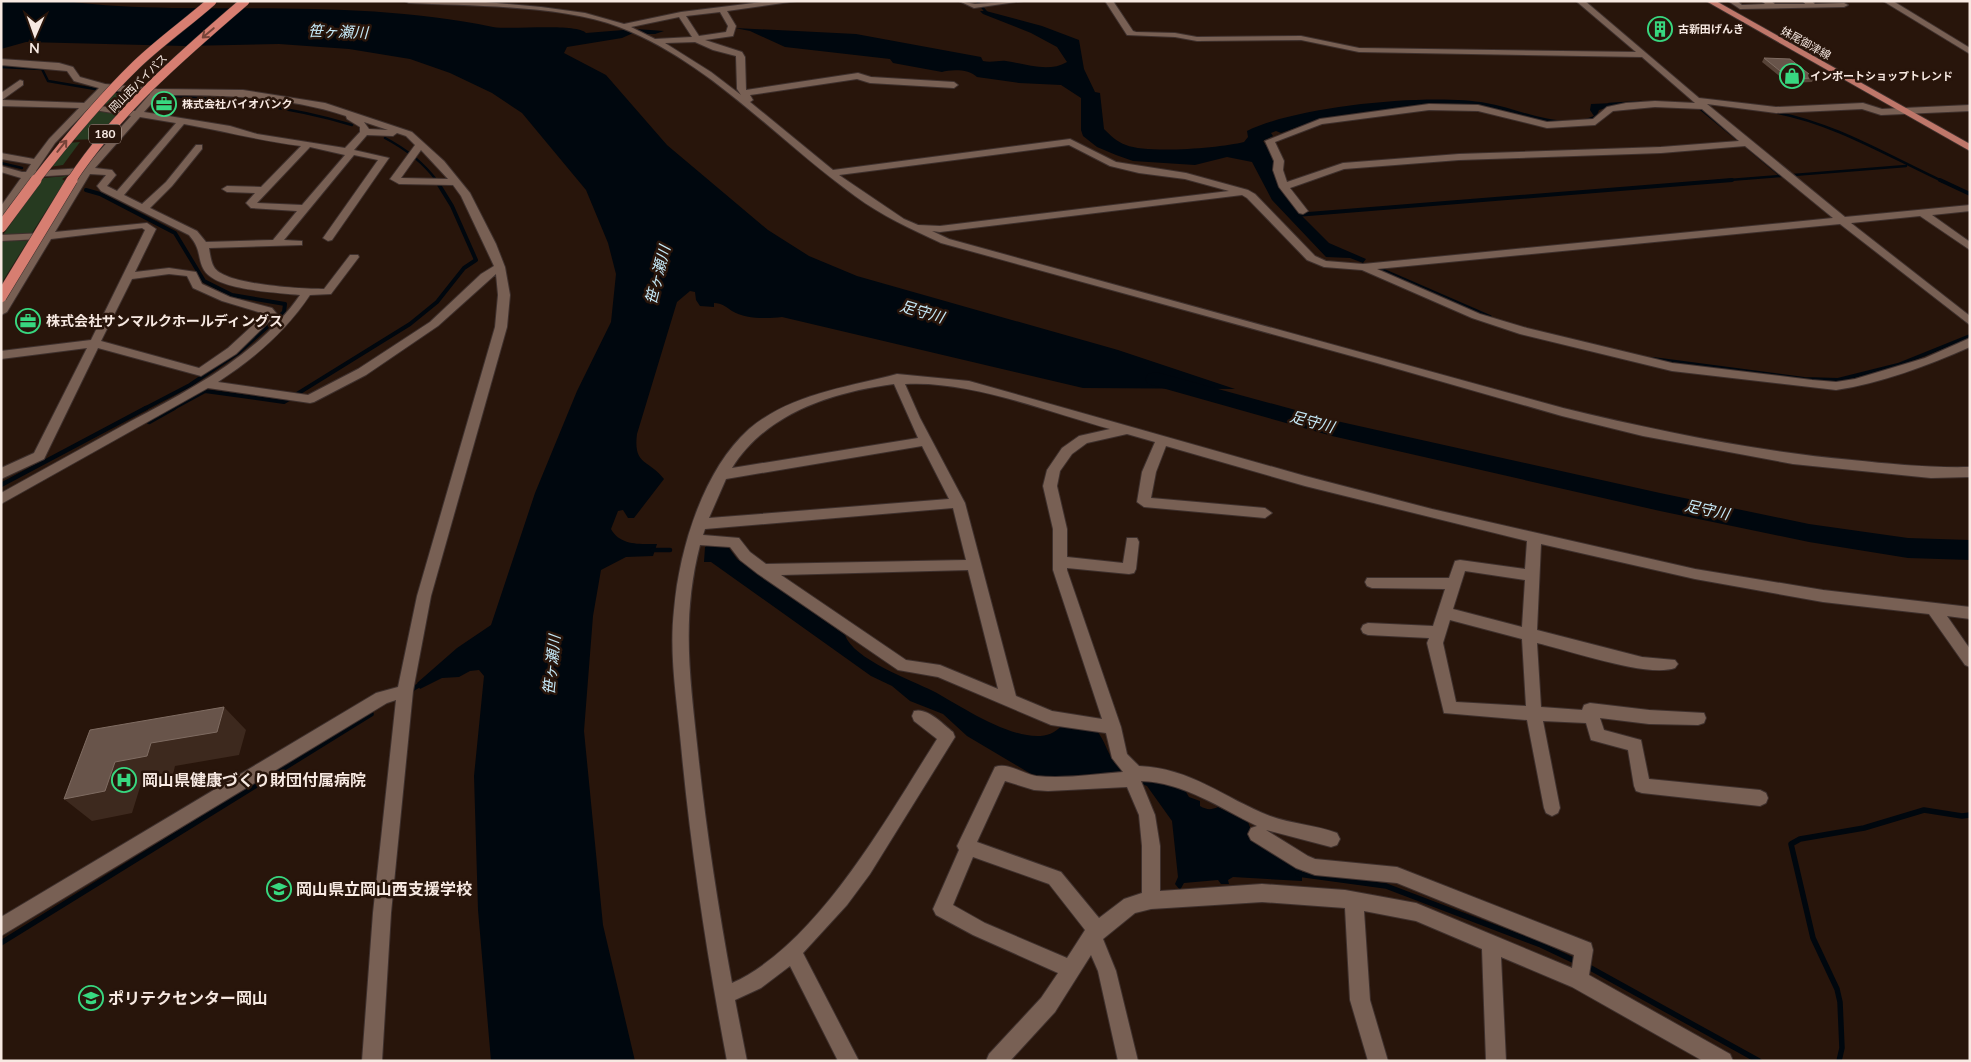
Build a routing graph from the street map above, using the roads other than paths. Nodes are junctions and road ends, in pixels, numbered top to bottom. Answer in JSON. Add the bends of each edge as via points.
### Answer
{"nodes":[{"id":1,"x":212,"y":1,"type":"edge"},
{"id":2,"x":245,"y":1,"type":"edge"},
{"id":3,"x":409,"y":1,"type":"edge"},
{"id":4,"x":456,"y":1,"type":"edge"},
{"id":5,"x":794,"y":1,"type":"edge"},
{"id":6,"x":963,"y":1,"type":"edge"},
{"id":7,"x":1020,"y":1,"type":"edge"},
{"id":8,"x":1109,"y":1,"type":"edge"},
{"id":9,"x":1580,"y":1,"type":"edge"},
{"id":10,"x":1887,"y":1,"type":"edge"},
{"id":11,"x":1711,"y":2,"type":"edge"},
{"id":12,"x":1733,"y":2,"type":"edge"},
{"id":13,"x":465,"y":3,"type":"junction"},
{"id":14,"x":1770,"y":4,"type":"edge"},
{"id":15,"x":1810,"y":4,"type":"edge"},
{"id":16,"x":1844,"y":6,"type":"dead end"},
{"id":17,"x":722,"y":9,"type":"junction"},
{"id":18,"x":680,"y":14,"type":"junction"},
{"id":19,"x":627,"y":27,"type":"junction"},
{"id":20,"x":696,"y":39,"type":"junction"},
{"id":21,"x":653,"y":40,"type":"junction"},
{"id":22,"x":1970,"y":52,"type":"edge"},
{"id":23,"x":1646,"y":55,"type":"junction"},
{"id":24,"x":1,"y":62,"type":"edge"},
{"id":25,"x":20,"y":83,"type":"dead end"},
{"id":26,"x":954,"y":85,"type":"dead end"},
{"id":27,"x":102,"y":89,"type":"junction"},
{"id":28,"x":744,"y":93,"type":"junction"},
{"id":29,"x":155,"y":94,"type":"junction"},
{"id":30,"x":1,"y":98,"type":"edge"},
{"id":31,"x":1,"y":103,"type":"edge"},
{"id":32,"x":747,"y":104,"type":"junction"},
{"id":33,"x":1698,"y":104,"type":"junction"},
{"id":34,"x":84,"y":106,"type":"junction"},
{"id":35,"x":1970,"y":108,"type":"edge"},
{"id":36,"x":1905,"y":112,"type":"junction"},
{"id":37,"x":350,"y":113,"type":"junction"},
{"id":38,"x":137,"y":114,"type":"junction"},
{"id":39,"x":182,"y":121,"type":"junction"},
{"id":40,"x":365,"y":132,"type":"junction"},
{"id":41,"x":409,"y":134,"type":"junction"},
{"id":42,"x":1743,"y":143,"type":"junction"},
{"id":43,"x":308,"y":144,"type":"junction"},
{"id":44,"x":423,"y":145,"type":"junction"},
{"id":45,"x":200,"y":146,"type":"dead end"},
{"id":46,"x":1970,"y":148,"type":"edge"},
{"id":47,"x":348,"y":152,"type":"junction"},
{"id":48,"x":1,"y":156,"type":"edge"},
{"id":49,"x":38,"y":163,"type":"junction"},
{"id":50,"x":1,"y":169,"type":"edge"},
{"id":51,"x":87,"y":171,"type":"junction"},
{"id":52,"x":831,"y":173,"type":"junction"},
{"id":53,"x":28,"y":175,"type":"junction"},
{"id":54,"x":456,"y":182,"type":"junction"},
{"id":55,"x":1284,"y":187,"type":"junction"},
{"id":56,"x":227,"y":189,"type":"dead end"},
{"id":57,"x":264,"y":190,"type":"junction"},
{"id":58,"x":1244,"y":192,"type":"junction"},
{"id":59,"x":118,"y":196,"type":"junction"},
{"id":60,"x":144,"y":208,"type":"junction"},
{"id":61,"x":304,"y":208,"type":"junction"},
{"id":62,"x":1970,"y":208,"type":"edge"},
{"id":63,"x":1302,"y":211,"type":"dead end"},
{"id":64,"x":1923,"y":213,"type":"junction"},
{"id":65,"x":1,"y":214,"type":"edge"},
{"id":66,"x":1844,"y":221,"type":"junction"},
{"id":67,"x":900,"y":222,"type":"junction"},
{"id":68,"x":1,"y":227,"type":"edge"},
{"id":69,"x":46,"y":236,"type":"junction"},
{"id":70,"x":1,"y":238,"type":"edge"},
{"id":71,"x":328,"y":238,"type":"dead end"},
{"id":72,"x":276,"y":243,"type":"junction"},
{"id":73,"x":298,"y":243,"type":"dead end"},
{"id":74,"x":203,"y":245,"type":"junction"},
{"id":75,"x":1970,"y":247,"type":"edge"},
{"id":76,"x":354,"y":257,"type":"dead end"},
{"id":77,"x":500,"y":267,"type":"junction"},
{"id":78,"x":1363,"y":267,"type":"junction"},
{"id":79,"x":128,"y":276,"type":"junction"},
{"id":80,"x":308,"y":292,"type":"junction"},
{"id":81,"x":2,"y":307,"type":"edge"},
{"id":82,"x":1970,"y":322,"type":"edge"},
{"id":83,"x":1970,"y":342,"type":"edge"},
{"id":84,"x":94,"y":343,"type":"junction"},
{"id":85,"x":1,"y":355,"type":"edge"},
{"id":86,"x":897,"y":378,"type":"junction"},
{"id":87,"x":206,"y":384,"type":"junction"},
{"id":88,"x":1127,"y":430,"type":"junction"},
{"id":89,"x":1162,"y":440,"type":"junction"},
{"id":90,"x":926,"y":441,"type":"junction"},
{"id":91,"x":1970,"y":472,"type":"edge"},
{"id":92,"x":1,"y":474,"type":"edge"},
{"id":93,"x":720,"y":475,"type":"junction"},
{"id":94,"x":1,"y":499,"type":"edge"},
{"id":95,"x":958,"y":503,"type":"junction"},
{"id":96,"x":1265,"y":513,"type":"dead end"},
{"id":97,"x":697,"y":532,"type":"junction"},
{"id":98,"x":1534,"y":537,"type":"junction"},
{"id":99,"x":1132,"y":542,"type":"dead end"},
{"id":100,"x":1060,"y":562,"type":"junction"},
{"id":101,"x":972,"y":565,"type":"junction"},
{"id":102,"x":763,"y":570,"type":"junction"},
{"id":103,"x":1532,"y":576,"type":"junction"},
{"id":104,"x":1372,"y":582,"type":"dead end"},
{"id":105,"x":1454,"y":584,"type":"junction"},
{"id":106,"x":1935,"y":611,"type":"junction"},
{"id":107,"x":1970,"y":613,"type":"edge"},
{"id":108,"x":1444,"y":614,"type":"junction"},
{"id":109,"x":1368,"y":629,"type":"dead end"},
{"id":110,"x":1438,"y":632,"type":"junction"},
{"id":111,"x":1529,"y":636,"type":"junction"},
{"id":112,"x":1970,"y":661,"type":"edge"},
{"id":113,"x":1670,"y":664,"type":"dead end"},
{"id":114,"x":405,"y":691,"type":"junction"},
{"id":115,"x":1009,"y":700,"type":"junction"},
{"id":116,"x":1534,"y":713,"type":"junction"},
{"id":117,"x":920,"y":716,"type":"dead end"},
{"id":118,"x":1592,"y":717,"type":"junction"},
{"id":119,"x":1698,"y":718,"type":"dead end"},
{"id":120,"x":1113,"y":727,"type":"junction"},
{"id":121,"x":1133,"y":776,"type":"junction"},
{"id":122,"x":1760,"y":798,"type":"dead end"},
{"id":123,"x":1552,"y":808,"type":"dead end"},
{"id":124,"x":1257,"y":834,"type":"dead end"},
{"id":125,"x":1331,"y":839,"type":"dead end"},
{"id":126,"x":969,"y":847,"type":"junction"},
{"id":127,"x":1151,"y":900,"type":"junction"},
{"id":128,"x":1354,"y":901,"type":"junction"},
{"id":129,"x":1,"y":927,"type":"edge"},
{"id":130,"x":1095,"y":934,"type":"junction"},
{"id":131,"x":1491,"y":943,"type":"junction"},
{"id":132,"x":792,"y":951,"type":"junction"},
{"id":133,"x":1581,"y":968,"type":"junction"},
{"id":134,"x":1071,"y":969,"type":"junction"},
{"id":135,"x":724,"y":996,"type":"junction"},
{"id":136,"x":1703,"y":1055,"type":"edge"},
{"id":137,"x":372,"y":1061,"type":"edge"},
{"id":138,"x":737,"y":1061,"type":"edge"},
{"id":139,"x":849,"y":1061,"type":"edge"},
{"id":140,"x":996,"y":1061,"type":"edge"},
{"id":141,"x":1128,"y":1061,"type":"edge"},
{"id":142,"x":1378,"y":1061,"type":"edge"},
{"id":143,"x":1496,"y":1061,"type":"edge"},
{"id":144,"x":1723,"y":1061,"type":"edge"}],
"edges":[{"from":68,"to":1,"type":"highway","name":"岡山西バイパス","number":"180","one_way":true,"bridge":true,"via":[[60,148],[112,90]]},
{"from":2,"to":81,"type":"highway","name":"岡山西バイパス","number":"180","one_way":true,"bridge":true,"via":[[155,80],[109,129],[71,183]]},
{"from":3,"to":13,"type":"street"},
{"from":4,"to":13,"type":"street"},
{"from":5,"to":17,"type":"street"},
{"from":6,"to":7,"type":"street","via":[[974,6]]},
{"from":8,"to":23,"type":"street","via":[[1130,33],[1136,34],[1197,39],[1301,38],[1360,50]]},
{"from":9,"to":23,"type":"street"},
{"from":10,"to":22,"type":"street"},
{"from":11,"to":12,"type":"street"},
{"from":11,"to":36,"type":"main road","name":"妹尾御津線"},
{"from":12,"to":14,"type":"street","via":[[1740,7]]},
{"from":13,"to":19,"type":"street","via":[[576,15]]},
{"from":14,"to":15,"type":"street"},
{"from":15,"to":16,"type":"street"},
{"from":17,"to":18,"type":"street"},
{"from":17,"to":20,"type":"street","via":[[732,29],[730,34]]},
{"from":18,"to":19,"type":"street"},
{"from":18,"to":20,"type":"street"},
{"from":19,"to":21,"type":"street"},
{"from":20,"to":21,"type":"street"},
{"from":20,"to":28,"type":"street","via":[[739,54],[741,90]]},
{"from":21,"to":32,"type":"street","via":[[706,71]]},
{"from":23,"to":33,"type":"street"},
{"from":24,"to":27,"type":"street","via":[[59,66],[70,69],[77,79]]},
{"from":25,"to":30,"type":"street"},
{"from":26,"to":28,"type":"street","via":[[883,81],[858,76]]},
{"from":27,"to":29,"type":"street"},
{"from":27,"to":34,"type":"street"},
{"from":28,"to":32,"type":"street","via":[[749,99]]},
{"from":29,"to":37,"type":"street","via":[[243,93]]},
{"from":29,"to":38,"type":"street"},
{"from":31,"to":34,"type":"street"},
{"from":32,"to":52,"type":"street"},
{"from":33,"to":36,"type":"street","via":[[1776,110],[1863,106],[1882,112]]},
{"from":33,"to":42,"type":"street"},
{"from":33,"to":55,"type":"street","via":[[1626,106],[1610,109],[1595,122],[1568,124],[1542,124],[1462,106],[1320,122],[1270,141],[1279,161],[1278,170]]},
{"from":34,"to":38,"type":"street"},
{"from":34,"to":49,"type":"street","via":[[52,141]]},
{"from":35,"to":36,"type":"street"},
{"from":36,"to":46,"type":"main road","name":"妹尾御津線"},
{"from":37,"to":40,"type":"street","via":[[350,118],[364,126]]},
{"from":37,"to":41,"type":"street"},
{"from":38,"to":39,"type":"street"},
{"from":38,"to":51,"type":"street"},
{"from":39,"to":43,"type":"street"},
{"from":39,"to":59,"type":"street"},
{"from":40,"to":41,"type":"street"},
{"from":40,"to":47,"type":"street"},
{"from":41,"to":44,"type":"street"},
{"from":42,"to":55,"type":"street","via":[[1343,166]]},
{"from":42,"to":66,"type":"street"},
{"from":43,"to":47,"type":"street"},
{"from":43,"to":57,"type":"street"},
{"from":44,"to":54,"type":"street"},
{"from":44,"to":54,"type":"street","via":[[418,147],[395,178],[399,181]]},
{"from":45,"to":60,"type":"street"},
{"from":47,"to":61,"type":"street"},
{"from":47,"to":71,"type":"street","via":[[384,158]]},
{"from":48,"to":49,"type":"street"},
{"from":49,"to":53,"type":"street"},
{"from":50,"to":53,"type":"street"},
{"from":51,"to":53,"type":"street"},
{"from":51,"to":59,"type":"street","via":[[109,172],[102,186]]},
{"from":51,"to":69,"type":"street"},
{"from":52,"to":58,"type":"street","via":[[1070,142],[1113,164],[1186,176]]},
{"from":52,"to":67,"type":"street"},
{"from":53,"to":65,"type":"street"},
{"from":54,"to":77,"type":"street","via":[[481,224]]},
{"from":55,"to":63,"type":"street"},
{"from":56,"to":57,"type":"street"},
{"from":57,"to":61,"type":"street","via":[[251,203],[254,206]]},
{"from":58,"to":67,"type":"street","via":[[940,229]]},
{"from":58,"to":78,"type":"street","via":[[1311,258],[1324,264]]},
{"from":59,"to":60,"type":"street"},
{"from":60,"to":74,"type":"street","via":[[193,233]]},
{"from":61,"to":72,"type":"street"},
{"from":62,"to":64,"type":"street"},
{"from":64,"to":66,"type":"street"},
{"from":64,"to":75,"type":"street"},
{"from":66,"to":78,"type":"street"},
{"from":66,"to":82,"type":"street"},
{"from":67,"to":91,"type":"street","via":[[945,241],[997,257],[1643,432],[1802,460],[1931,474]]},
{"from":69,"to":70,"type":"street"},
{"from":69,"to":79,"type":"street","via":[[143,225],[151,229]]},
{"from":69,"to":81,"type":"street"},
{"from":72,"to":73,"type":"street"},
{"from":72,"to":74,"type":"street"},
{"from":74,"to":80,"type":"street","via":[[209,269],[230,282]]},
{"from":76,"to":80,"type":"street","via":[[326,292]]},
{"from":77,"to":87,"type":"street","via":[[485,276],[434,324],[362,372],[310,399]]},
{"from":77,"to":114,"type":"street","via":[[504,295],[501,327],[424,596]]},
{"from":78,"to":83,"type":"street","via":[[1497,324],[1672,367],[1836,386],[1929,361]]},
{"from":79,"to":84,"type":"street"},
{"from":79,"to":84,"type":"street","via":[[186,272],[192,274],[198,286],[204,289],[226,299],[268,310],[271,314],[232,351],[201,372]]},
{"from":80,"to":87,"type":"street","via":[[290,317],[263,342]]},
{"from":84,"to":85,"type":"street"},
{"from":84,"to":92,"type":"street","via":[[39,456]]},
{"from":86,"to":88,"type":"street","via":[[939,379],[969,385]]},
{"from":86,"to":90,"type":"street"},
{"from":86,"to":93,"type":"street","via":[[828,396],[759,427]]},
{"from":87,"to":94,"type":"street"},
{"from":88,"to":89,"type":"street"},
{"from":88,"to":100,"type":"street","via":[[1083,439],[1067,451],[1054,470],[1050,486],[1060,529]]},
{"from":89,"to":96,"type":"street","via":[[1149,472],[1144,502]]},
{"from":89,"to":98,"type":"street","via":[[1305,481]]},
{"from":90,"to":93,"type":"street"},
{"from":90,"to":95,"type":"street"},
{"from":93,"to":97,"type":"street"},
{"from":95,"to":97,"type":"street"},
{"from":95,"to":101,"type":"street"},
{"from":97,"to":102,"type":"street","via":[[734,542]]},
{"from":97,"to":135,"type":"street","via":[[680,610],[682,681],[697,824]]},
{"from":98,"to":103,"type":"street"},
{"from":98,"to":106,"type":"street","via":[[1695,574]]},
{"from":99,"to":100,"type":"street","via":[[1129,569]]},
{"from":100,"to":120,"type":"street"},
{"from":101,"to":102,"type":"street"},
{"from":101,"to":115,"type":"street"},
{"from":102,"to":115,"type":"street","via":[[903,666],[940,671]]},
{"from":103,"to":105,"type":"street","via":[[1460,565]]},
{"from":103,"to":111,"type":"street"},
{"from":104,"to":105,"type":"street"},
{"from":105,"to":108,"type":"street"},
{"from":106,"to":107,"type":"street"},
{"from":106,"to":112,"type":"street"},
{"from":108,"to":110,"type":"street"},
{"from":108,"to":111,"type":"street"},
{"from":109,"to":110,"type":"street"},
{"from":110,"to":116,"type":"street","via":[[1434,643],[1450,708]]},
{"from":111,"to":113,"type":"street","via":[[1642,663]]},
{"from":111,"to":116,"type":"street"},
{"from":114,"to":129,"type":"street","via":[[382,698]]},
{"from":114,"to":137,"type":"street","via":[[383,904]]},
{"from":115,"to":120,"type":"street","via":[[1051,718]]},
{"from":116,"to":118,"type":"street"},
{"from":116,"to":123,"type":"street"},
{"from":117,"to":132,"type":"street","via":[[947,737],[840,899]]},
{"from":118,"to":119,"type":"street","via":[[1590,710],[1649,717]]},
{"from":118,"to":122,"type":"street","via":[[1597,735],[1635,745],[1642,786]]},
{"from":120,"to":121,"type":"street","via":[[1120,758]]},
{"from":121,"to":125,"type":"street","via":[[1161,774],[1180,780],[1268,823]]},
{"from":121,"to":126,"type":"street","via":[[1048,784],[1000,772],[966,846]]},
{"from":121,"to":127,"type":"street","via":[[1147,815],[1151,846]]},
{"from":124,"to":133,"type":"street","via":[[1315,867],[1397,875],[1584,950]]},
{"from":126,"to":130,"type":"street","via":[[1055,878]]},
{"from":126,"to":134,"type":"street","via":[[942,909],[979,929]]},
{"from":127,"to":128,"type":"street","via":[[1262,892]]},
{"from":127,"to":130,"type":"street","via":[[1130,905]]},
{"from":128,"to":131,"type":"street","via":[[1416,912]]},
{"from":128,"to":142,"type":"street","via":[[1360,1000]]},
{"from":130,"to":134,"type":"street"},
{"from":130,"to":141,"type":"street"},
{"from":131,"to":133,"type":"street"},
{"from":131,"to":143,"type":"street"},
{"from":132,"to":135,"type":"street","via":[[756,980]]},
{"from":132,"to":139,"type":"street"},
{"from":133,"to":136,"type":"street"},
{"from":134,"to":140,"type":"street","via":[[1048,1005]]},
{"from":135,"to":138,"type":"street"},
{"from":136,"to":144,"type":"street"}]}
